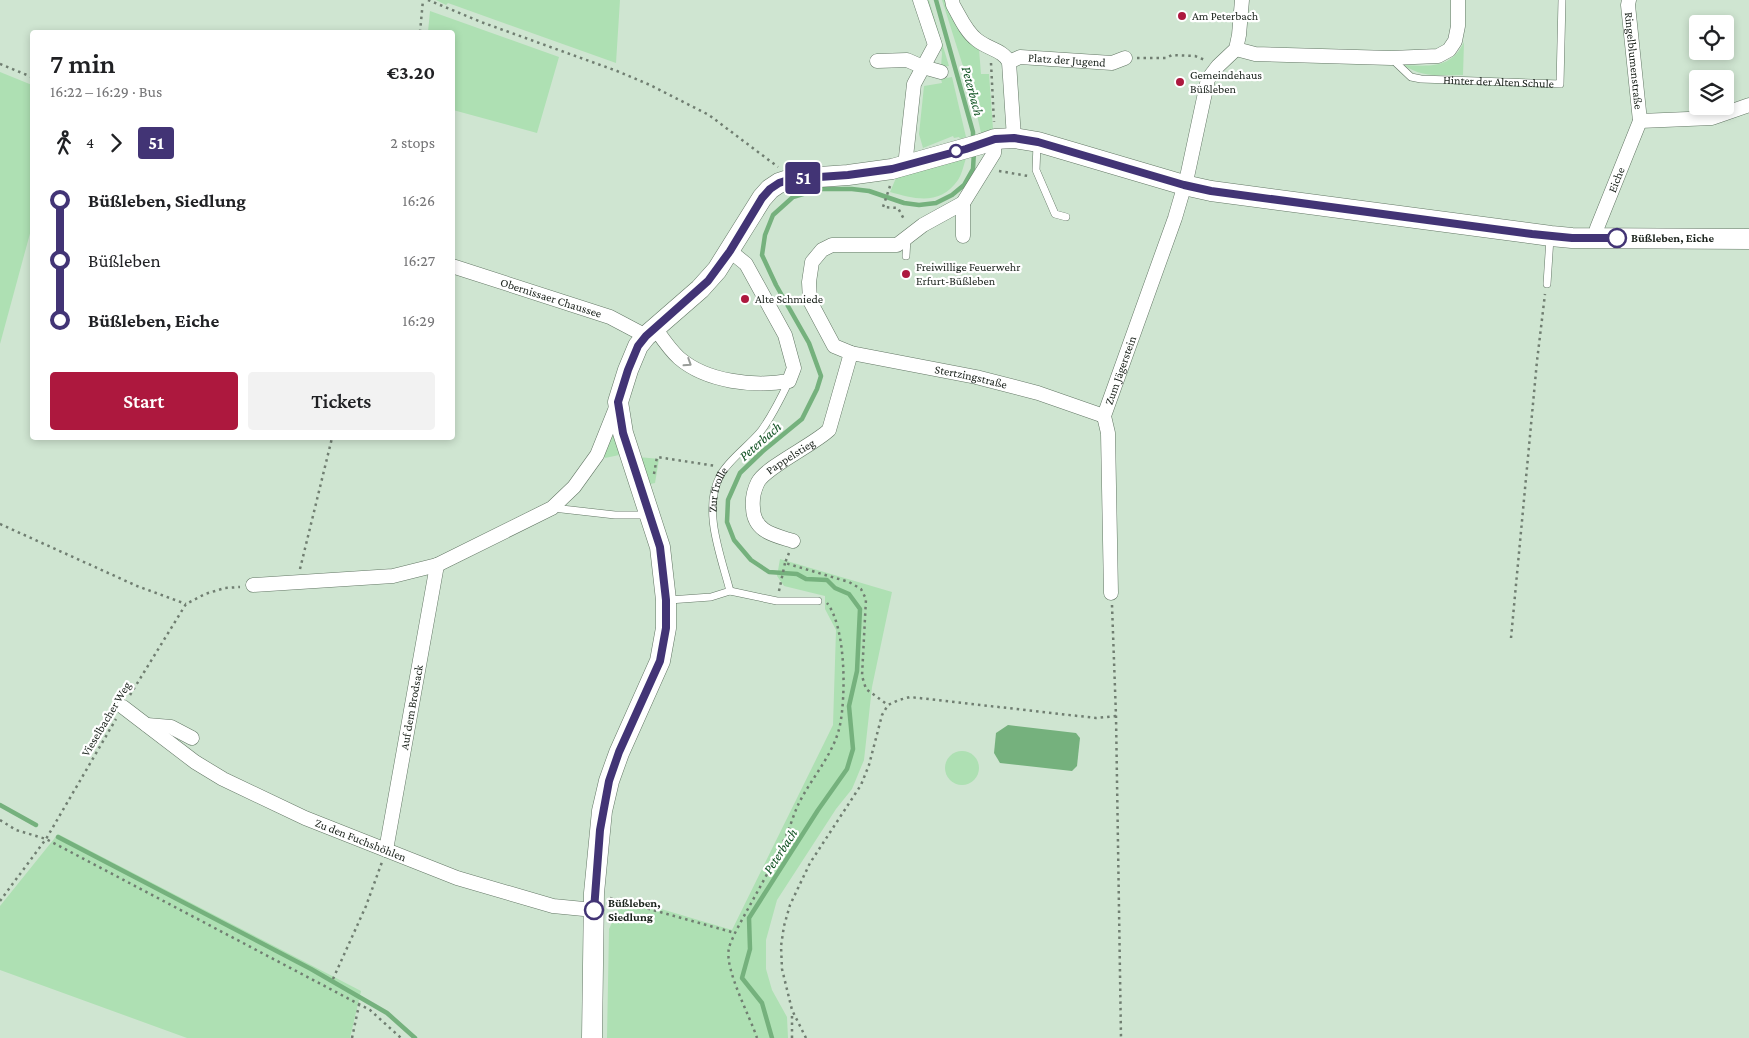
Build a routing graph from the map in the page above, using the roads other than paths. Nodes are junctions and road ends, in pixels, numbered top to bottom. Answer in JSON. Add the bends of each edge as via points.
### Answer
{"nodes":[{"id":1,"x":920,"y":0,"type":"edge"},
{"id":2,"x":952,"y":0,"type":"edge"},
{"id":3,"x":1242,"y":0,"type":"edge"},
{"id":4,"x":1458,"y":0,"type":"edge"},
{"id":5,"x":1562,"y":0,"type":"edge"},
{"id":6,"x":1629,"y":0,"type":"edge"},
{"id":7,"x":1236,"y":49,"type":"junction"},
{"id":8,"x":1125,"y":58,"type":"road end"},
{"id":9,"x":1391,"y":58,"type":"junction"},
{"id":10,"x":877,"y":61,"type":"dead end"},
{"id":11,"x":1009,"y":62,"type":"junction"},
{"id":12,"x":923,"y":68,"type":"junction"},
{"id":13,"x":941,"y":72,"type":"dead end"},
{"id":14,"x":1749,"y":105,"type":"edge"},
{"id":15,"x":1640,"y":122,"type":"junction"},
{"id":16,"x":989,"y":142,"type":"junction"},
{"id":17,"x":1038,"y":142,"type":"junction"},
{"id":18,"x":905,"y":166,"type":"junction"},
{"id":19,"x":1184,"y":185,"type":"junction"},
{"id":20,"x":963,"y":202,"type":"junction"},
{"id":21,"x":1066,"y":218,"type":"dead end"},
{"id":22,"x":909,"y":236,"type":"junction"},
{"id":23,"x":963,"y":236,"type":"dead end"},
{"id":24,"x":1551,"y":236,"type":"junction"},
{"id":25,"x":1596,"y":238,"type":"junction"},
{"id":26,"x":1749,"y":239,"type":"edge"},
{"id":27,"x":730,"y":251,"type":"junction"},
{"id":28,"x":906,"y":256,"type":"dead end"},
{"id":29,"x":455,"y":267,"type":"edge"},
{"id":30,"x":1547,"y":284,"type":"road end"},
{"id":31,"x":650,"y":332,"type":"junction"},
{"id":32,"x":851,"y":353,"type":"junction"},
{"id":33,"x":789,"y":381,"type":"junction"},
{"id":34,"x":618,"y":402,"type":"junction"},
{"id":35,"x":1104,"y":416,"type":"junction"},
{"id":36,"x":552,"y":508,"type":"junction"},
{"id":37,"x":649,"y":516,"type":"junction"},
{"id":38,"x":793,"y":541,"type":"road end"},
{"id":39,"x":437,"y":565,"type":"junction"},
{"id":40,"x":253,"y":586,"type":"road end"},
{"id":41,"x":730,"y":591,"type":"junction"},
{"id":42,"x":1111,"y":593,"type":"road end"},
{"id":43,"x":666,"y":600,"type":"junction"},
{"id":44,"x":818,"y":601,"type":"road end"},
{"id":45,"x":123,"y":707,"type":"road end"},
{"id":46,"x":146,"y":725,"type":"junction"},
{"id":47,"x":192,"y":738,"type":"dead end"},
{"id":48,"x":386,"y":850,"type":"junction"},
{"id":49,"x":594,"y":902,"type":"junction"},
{"id":50,"x":592,"y":1038,"type":"edge"}],
"edges":[{"from":1,"to":12,"type":"street","via":[[935,44]]},
{"from":2,"to":11,"type":"street","via":[[970,34],[1005,56]]},
{"from":3,"to":7,"type":"street"},
{"from":4,"to":9,"type":"street","name":"Hinter der Alten Schule","via":[[1455,41],[1449,50],[1438,56]]},
{"from":5,"to":9,"type":"lane","name":"Hinter der Alten Schule","via":[[1560,84],[1421,79],[1410,77]]},
{"from":6,"to":15,"type":"street","name":"Ringelblumenstraße"},
{"from":7,"to":9,"type":"street","name":"Hinter der Alten Schule","via":[[1255,54]]},
{"from":7,"to":19,"type":"street","name":"Zum Jägerstein","via":[[1208,79]]},
{"from":8,"to":11,"type":"street","name":"Platz der Jugend","via":[[1112,63],[1020,57]]},
{"from":10,"to":12,"type":"street","via":[[907,60]]},
{"from":11,"to":16,"type":"street","name":"Platz der Jugend"},
{"from":12,"to":13,"type":"street"},
{"from":12,"to":18,"type":"street","via":[[914,84]]},
{"from":14,"to":15,"type":"street","via":[[1712,118]]},
{"from":15,"to":25,"type":"street","name":"Eiche","via":[[1597,228]]},
{"from":16,"to":17,"type":"street"},
{"from":16,"to":18,"type":"street"},
{"from":16,"to":20,"type":"street","via":[[994,153]]},
{"from":17,"to":19,"type":"street"},
{"from":17,"to":21,"type":"lane","via":[[1036,170],[1055,214]]},
{"from":18,"to":27,"type":"street","via":[[779,183],[762,198]]},
{"from":19,"to":24,"type":"street"},
{"from":19,"to":35,"type":"street","name":"Zum Jägerstein"},
{"from":20,"to":22,"type":"street"},
{"from":20,"to":23,"type":"street"},
{"from":22,"to":28,"type":"lane"},
{"from":22,"to":32,"type":"street","name":"Stertzingstraße","via":[[897,245],[832,245],[822,250],[812,262],[810,301],[834,346]]},
{"from":24,"to":25,"type":"street"},
{"from":24,"to":30,"type":"lane"},
{"from":25,"to":26,"type":"street"},
{"from":27,"to":31,"type":"street","via":[[708,281]]},
{"from":27,"to":33,"type":"street","name":"Zur Trolle","via":[[746,264],[785,335],[794,368]]},
{"from":29,"to":31,"type":"street","name":"Obernissaer Chaussee"},
{"from":31,"to":33,"type":"street","one_way":true,"via":[[680,358],[710,376],[749,384]]},
{"from":31,"to":34,"type":"street","via":[[638,346]]},
{"from":32,"to":35,"type":"street","name":"Stertzingstraße","via":[[976,377],[1038,393]]},
{"from":32,"to":38,"type":"street","name":"Pappelstieg","via":[[829,430],[768,471],[754,492],[753,515],[757,525],[766,532]]},
{"from":33,"to":41,"type":"lane","name":"Zur Trolle","via":[[762,430],[725,467],[719,478],[713,517]]},
{"from":34,"to":36,"type":"street","via":[[597,455],[574,487]]},
{"from":34,"to":37,"type":"street","via":[[623,433]]},
{"from":35,"to":42,"type":"street","name":"Zum Jägerstein","via":[[1108,433]]},
{"from":36,"to":37,"type":"lane","via":[[615,516]]},
{"from":36,"to":39,"type":"street"},
{"from":37,"to":43,"type":"street","via":[[660,547]]},
{"from":39,"to":40,"type":"street","via":[[393,576]]},
{"from":39,"to":48,"type":"street","name":"Auf dem Brodsack"},
{"from":41,"to":43,"type":"lane"},
{"from":41,"to":44,"type":"lane","via":[[777,601]]},
{"from":43,"to":49,"type":"street","via":[[666,628],[660,661],[619,752],[606,793]]},
{"from":45,"to":46,"type":"street","name":"Zu den Fuchshöhlen"},
{"from":46,"to":47,"type":"street","via":[[170,727]]},
{"from":46,"to":48,"type":"street","name":"Zu den Fuchshöhlen","via":[[223,779],[305,818]]},
{"from":48,"to":49,"type":"street","name":"Zu den Fuchshöhlen","via":[[457,878],[552,906]]},
{"from":49,"to":50,"type":"street"}]}
